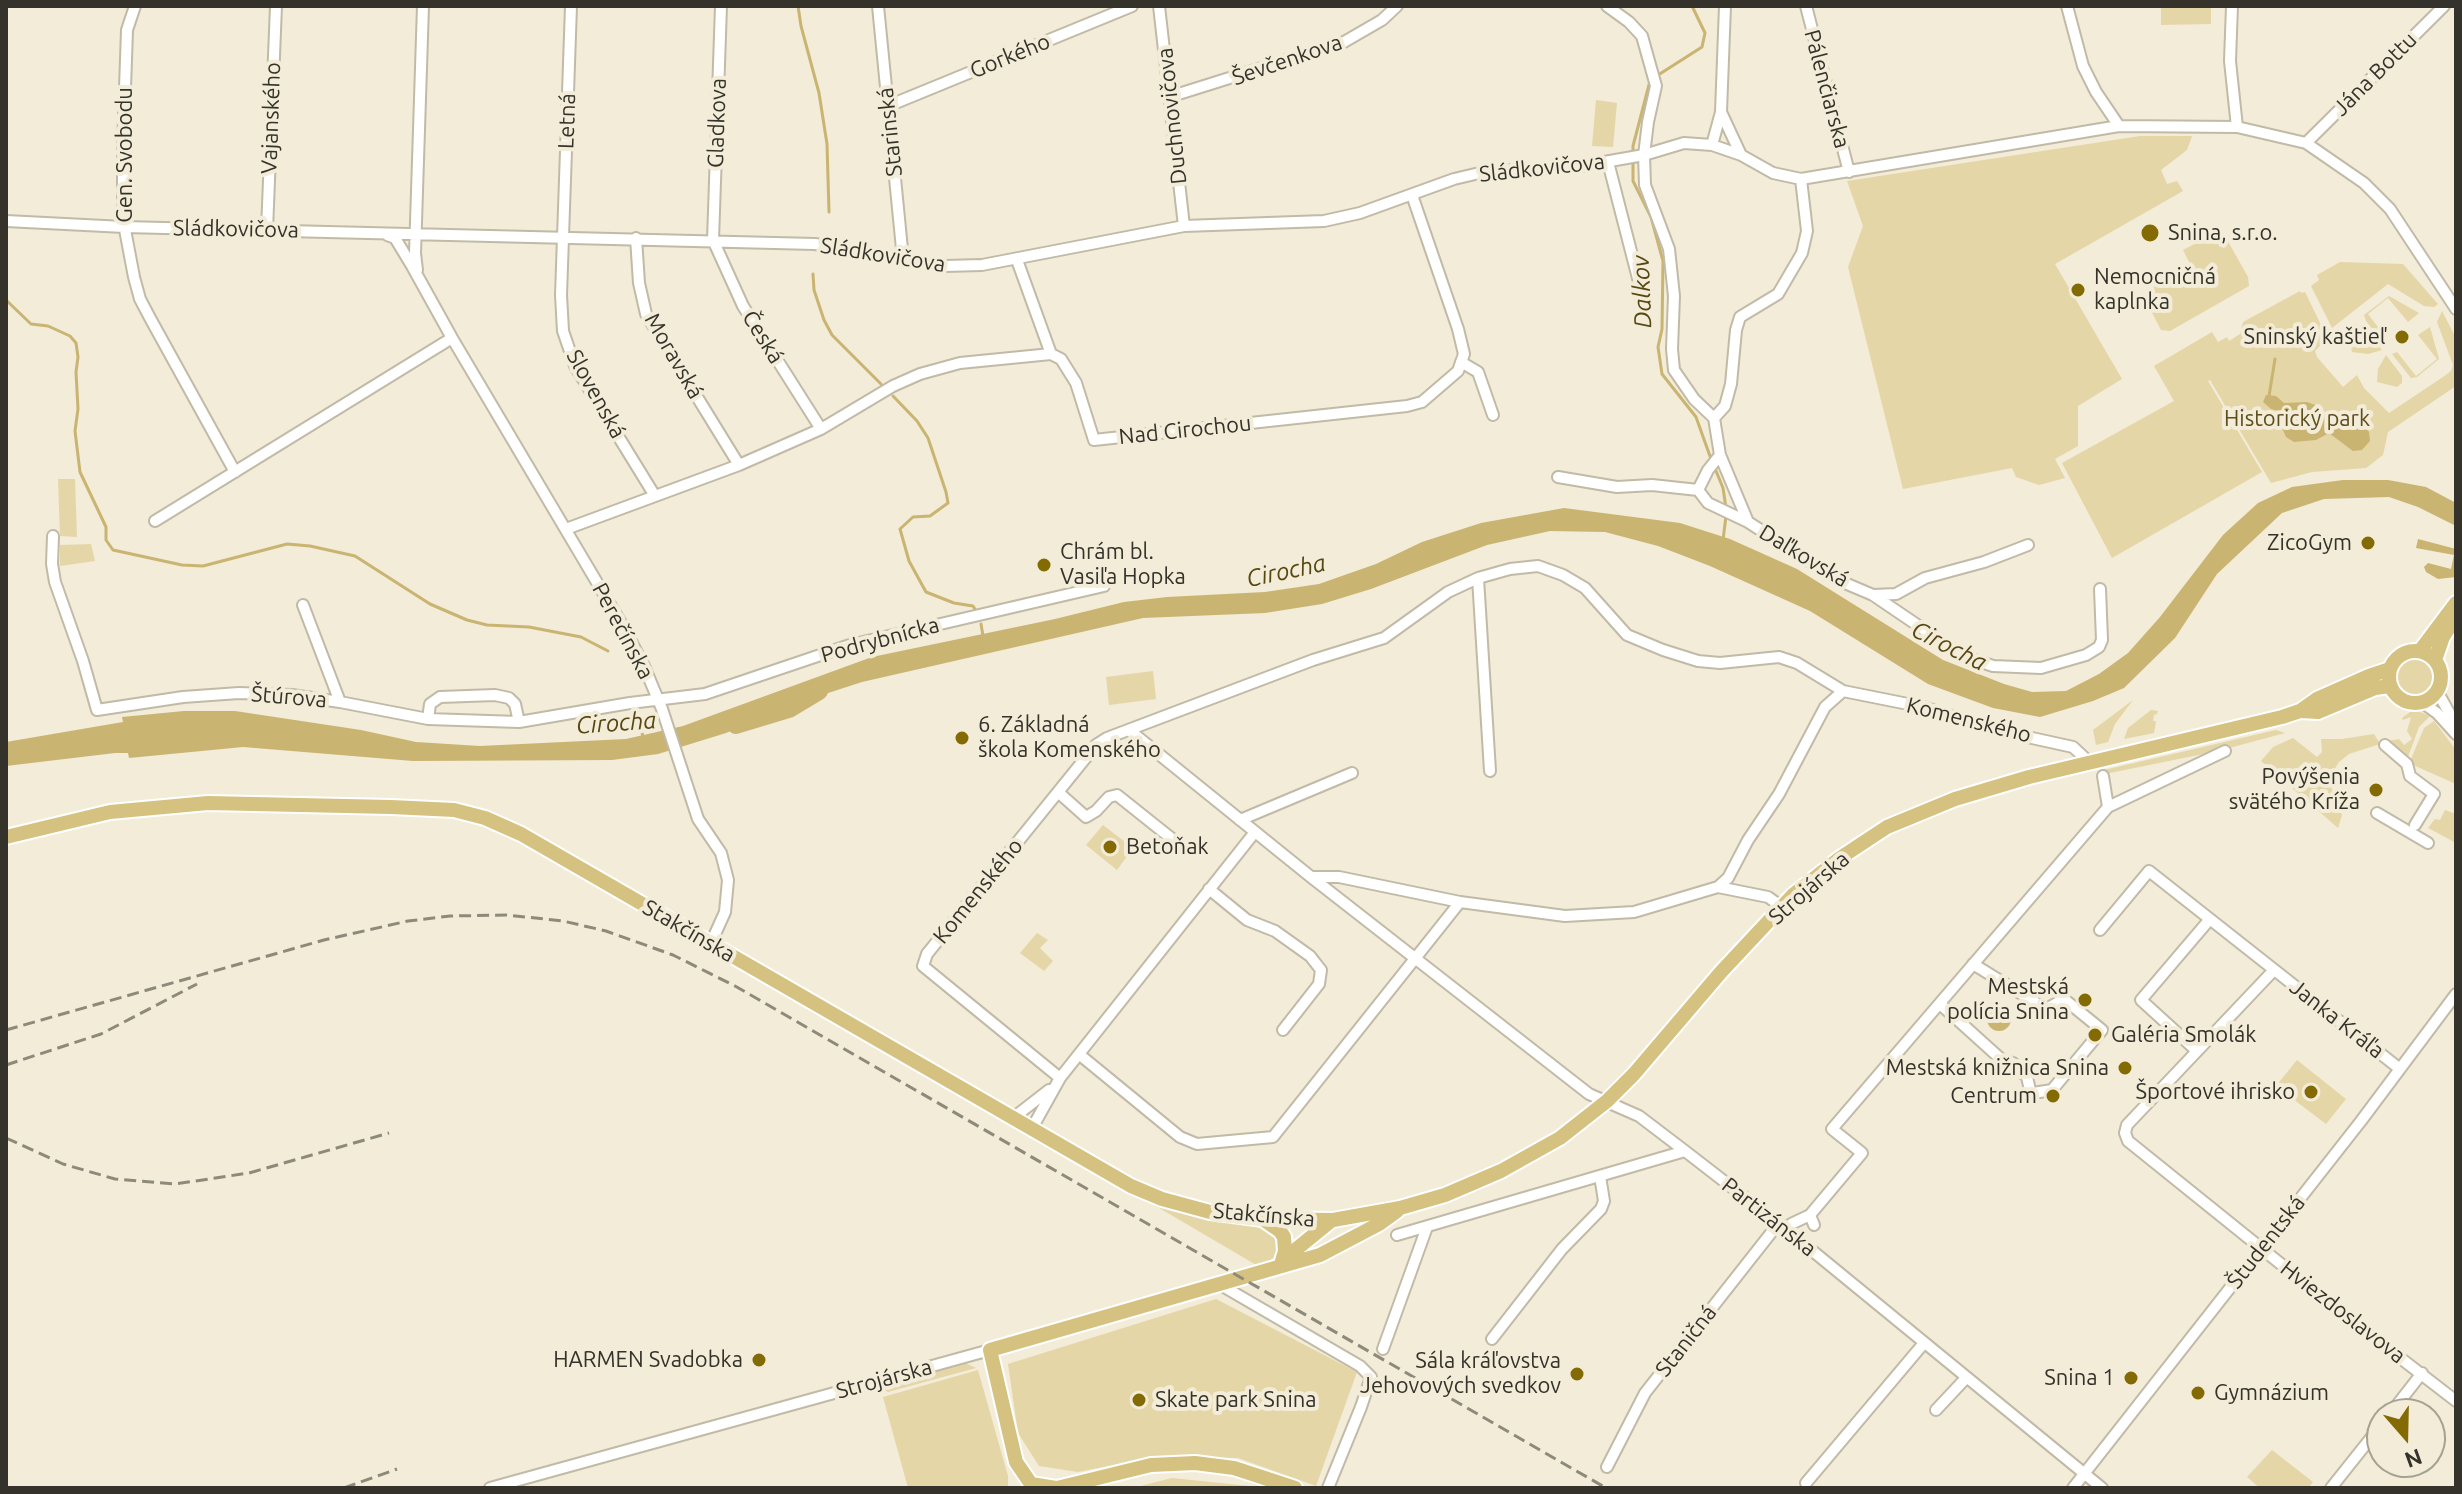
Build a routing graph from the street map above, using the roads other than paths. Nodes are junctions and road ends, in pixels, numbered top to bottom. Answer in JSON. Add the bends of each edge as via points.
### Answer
{"nodes":[{"id":1,"x":135,"y":6,"type":"edge"},
{"id":2,"x":276,"y":6,"type":"edge"},
{"id":3,"x":423,"y":6,"type":"edge"},
{"id":4,"x":571,"y":6,"type":"edge"},
{"id":5,"x":721,"y":6,"type":"edge"},
{"id":6,"x":878,"y":6,"type":"edge"},
{"id":7,"x":1132,"y":6,"type":"edge"},
{"id":8,"x":1159,"y":6,"type":"edge"},
{"id":9,"x":1397,"y":6,"type":"edge"},
{"id":10,"x":1607,"y":6,"type":"edge"},
{"id":11,"x":1725,"y":6,"type":"edge"},
{"id":12,"x":1806,"y":6,"type":"edge"},
{"id":13,"x":2067,"y":6,"type":"edge"},
{"id":14,"x":2232,"y":6,"type":"edge"},
{"id":15,"x":2444,"y":6,"type":"edge"},
{"id":16,"x":1169,"y":97,"type":"junction"},
{"id":17,"x":888,"y":106,"type":"junction"},
{"id":18,"x":1721,"y":112,"type":"junction"},
{"id":19,"x":2119,"y":126,"type":"junction"},
{"id":20,"x":2237,"y":127,"type":"junction"},
{"id":21,"x":2306,"y":143,"type":"junction"},
{"id":22,"x":1712,"y":145,"type":"junction"},
{"id":23,"x":1741,"y":155,"type":"junction"},
{"id":24,"x":1637,"y":156,"type":"junction"},
{"id":25,"x":1608,"y":162,"type":"junction"},
{"id":26,"x":1849,"y":172,"type":"junction"},
{"id":27,"x":1801,"y":179,"type":"junction"},
{"id":28,"x":1412,"y":195,"type":"junction"},
{"id":29,"x":6,"y":221,"type":"edge"},
{"id":30,"x":1184,"y":226,"type":"junction"},
{"id":31,"x":124,"y":227,"type":"junction"},
{"id":32,"x":267,"y":230,"type":"junction"},
{"id":33,"x":382,"y":233,"type":"junction"},
{"id":34,"x":563,"y":237,"type":"junction"},
{"id":35,"x":636,"y":238,"type":"junction"},
{"id":36,"x":416,"y":239,"type":"junction"},
{"id":37,"x":713,"y":240,"type":"junction"},
{"id":38,"x":402,"y":250,"type":"junction"},
{"id":39,"x":903,"y":259,"type":"junction"},
{"id":40,"x":1017,"y":260,"type":"junction"},
{"id":41,"x":406,"y":265,"type":"junction"},
{"id":42,"x":420,"y":284,"type":"junction"},
{"id":43,"x":1641,"y":290,"type":"dead end"},
{"id":44,"x":2454,"y":296,"type":"edge"},
{"id":45,"x":2456,"y":309,"type":"edge"},
{"id":46,"x":452,"y":338,"type":"junction"},
{"id":47,"x":1051,"y":354,"type":"junction"},
{"id":48,"x":1461,"y":362,"type":"junction"},
{"id":49,"x":1493,"y":415,"type":"dead end"},
{"id":50,"x":1714,"y":418,"type":"junction"},
{"id":51,"x":821,"y":429,"type":"junction"},
{"id":52,"x":1718,"y":456,"type":"junction"},
{"id":53,"x":739,"y":465,"type":"junction"},
{"id":54,"x":235,"y":472,"type":"junction"},
{"id":55,"x":1558,"y":477,"type":"dead end"},
{"id":56,"x":1698,"y":490,"type":"junction"},
{"id":57,"x":655,"y":496,"type":"junction"},
{"id":58,"x":155,"y":521,"type":"dead end"},
{"id":59,"x":1748,"y":522,"type":"junction"},
{"id":60,"x":566,"y":529,"type":"junction"},
{"id":61,"x":53,"y":536,"type":"dead end"},
{"id":62,"x":2028,"y":545,"type":"dead end"},
{"id":63,"x":1478,"y":578,"type":"junction"},
{"id":64,"x":1104,"y":586,"type":"dead end"},
{"id":65,"x":2100,"y":589,"type":"dead end"},
{"id":66,"x":1896,"y":594,"type":"junction"},
{"id":67,"x":1873,"y":595,"type":"junction"},
{"id":68,"x":2456,"y":603,"type":"edge"},
{"id":69,"x":303,"y":605,"type":"dead end"},
{"id":70,"x":1892,"y":610,"type":"junction"},
{"id":71,"x":2456,"y":617,"type":"edge"},
{"id":72,"x":2420,"y":651,"type":"junction"},
{"id":73,"x":2435,"y":660,"type":"junction"},
{"id":74,"x":2390,"y":669,"type":"junction"},
{"id":75,"x":2390,"y":686,"type":"junction"},
{"id":76,"x":1843,"y":691,"type":"junction"},
{"id":77,"x":2437,"y":691,"type":"junction"},
{"id":78,"x":340,"y":702,"type":"junction"},
{"id":79,"x":2423,"y":703,"type":"junction"},
{"id":80,"x":660,"y":704,"type":"junction"},
{"id":81,"x":2300,"y":711,"type":"junction"},
{"id":82,"x":428,"y":719,"type":"junction"},
{"id":83,"x":519,"y":722,"type":"junction"},
{"id":84,"x":1143,"y":724,"type":"junction"},
{"id":85,"x":2456,"y":725,"type":"edge"},
{"id":86,"x":1129,"y":730,"type":"junction"},
{"id":87,"x":2456,"y":734,"type":"edge"},
{"id":88,"x":1139,"y":738,"type":"junction"},
{"id":89,"x":2385,"y":745,"type":"dead end"},
{"id":90,"x":2225,"y":751,"type":"dead end"},
{"id":91,"x":2089,"y":762,"type":"junction"},
{"id":92,"x":1490,"y":771,"type":"dead end"},
{"id":93,"x":1352,"y":773,"type":"dead end"},
{"id":94,"x":2103,"y":776,"type":"dead end"},
{"id":95,"x":1058,"y":792,"type":"junction"},
{"id":96,"x":2108,"y":807,"type":"junction"},
{"id":97,"x":2377,"y":813,"type":"dead end"},
{"id":98,"x":1240,"y":820,"type":"junction"},
{"id":99,"x":2415,"y":825,"type":"dead end"},
{"id":100,"x":1255,"y":832,"type":"junction"},
{"id":101,"x":6,"y":837,"type":"edge"},
{"id":102,"x":1176,"y":842,"type":"dead end"},
{"id":103,"x":2428,"y":843,"type":"dead end"},
{"id":104,"x":1311,"y":877,"type":"junction"},
{"id":105,"x":1718,"y":887,"type":"junction"},
{"id":106,"x":1209,"y":889,"type":"junction"},
{"id":107,"x":1460,"y":902,"type":"junction"},
{"id":108,"x":1782,"y":907,"type":"junction"},
{"id":109,"x":2210,"y":919,"type":"junction"},
{"id":110,"x":2100,"y":930,"type":"dead end"},
{"id":111,"x":711,"y":943,"type":"junction"},
{"id":112,"x":1416,"y":956,"type":"junction"},
{"id":113,"x":1973,"y":964,"type":"junction"},
{"id":114,"x":2274,"y":970,"type":"junction"},
{"id":115,"x":2456,"y":994,"type":"edge"},
{"id":116,"x":1940,"y":1004,"type":"junction"},
{"id":117,"x":1283,"y":1030,"type":"dead end"},
{"id":118,"x":2197,"y":1051,"type":"junction"},
{"id":119,"x":1080,"y":1055,"type":"junction"},
{"id":120,"x":2400,"y":1069,"type":"junction"},
{"id":121,"x":1057,"y":1082,"type":"junction"},
{"id":122,"x":1607,"y":1101,"type":"junction"},
{"id":123,"x":1013,"y":1118,"type":"junction"},
{"id":124,"x":2127,"y":1125,"type":"joint"},
{"id":125,"x":1031,"y":1130,"type":"junction"},
{"id":126,"x":1685,"y":1151,"type":"junction"},
{"id":127,"x":1600,"y":1176,"type":"junction"},
{"id":128,"x":1400,"y":1208,"type":"junction"},
{"id":129,"x":1263,"y":1219,"type":"junction"},
{"id":130,"x":1333,"y":1220,"type":"junction"},
{"id":131,"x":1778,"y":1224,"type":"junction"},
{"id":132,"x":1791,"y":1224,"type":"dead end"},
{"id":133,"x":1427,"y":1227,"type":"junction"},
{"id":134,"x":1397,"y":1235,"type":"dead end"},
{"id":135,"x":1330,"y":1248,"type":"junction"},
{"id":136,"x":2261,"y":1248,"type":"junction"},
{"id":137,"x":1280,"y":1264,"type":"junction"},
{"id":138,"x":1219,"y":1284,"type":"junction"},
{"id":139,"x":1492,"y":1339,"type":"dead end"},
{"id":140,"x":1924,"y":1343,"type":"junction"},
{"id":141,"x":1383,"y":1349,"type":"dead end"},
{"id":142,"x":990,"y":1350,"type":"junction"},
{"id":143,"x":2422,"y":1373,"type":"junction"},
{"id":144,"x":1966,"y":1378,"type":"junction"},
{"id":145,"x":2402,"y":1398,"type":"edge"},
{"id":146,"x":2456,"y":1401,"type":"edge"},
{"id":147,"x":1936,"y":1410,"type":"dead end"},
{"id":148,"x":2366,"y":1444,"type":"edge"},
{"id":149,"x":1607,"y":1467,"type":"dead end"},
{"id":150,"x":2084,"y":1474,"type":"junction"},
{"id":151,"x":1806,"y":1483,"type":"dead end"},
{"id":152,"x":490,"y":1488,"type":"edge"},
{"id":153,"x":1057,"y":1488,"type":"edge"},
{"id":154,"x":1295,"y":1488,"type":"edge"},
{"id":155,"x":1328,"y":1488,"type":"edge"},
{"id":156,"x":2073,"y":1488,"type":"edge"},
{"id":157,"x":2102,"y":1488,"type":"edge"},
{"id":158,"x":2331,"y":1488,"type":"edge"}],
"edges":[{"from":1,"to":31,"type":"street","name":"Gen. Svobodu","via":[[126,41]]},
{"from":2,"to":32,"type":"street","name":"Vajanského"},
{"from":3,"to":36,"type":"street","name":"Perečínska"},
{"from":4,"to":34,"type":"street","name":"Letná"},
{"from":5,"to":37,"type":"street","name":"Gladkova"},
{"from":6,"to":17,"type":"street","name":"Starinská"},
{"from":7,"to":17,"type":"street","name":"Gorkého"},
{"from":8,"to":16,"type":"street","name":"Duchnovičova"},
{"from":9,"to":16,"type":"street","name":"Ševčenkova","via":[[1344,42]]},
{"from":10,"to":24,"type":"street","via":[[1642,36],[1656,84]]},
{"from":11,"to":18,"type":"street"},
{"from":12,"to":26,"type":"street","name":"Pálenčiarska"},
{"from":13,"to":19,"type":"street","via":[[2083,66]]},
{"from":14,"to":20,"type":"street","via":[[2230,61]]},
{"from":15,"to":21,"type":"street","name":"Jána Bottu"},
{"from":16,"to":30,"type":"street","name":"Duchnovičova"},
{"from":17,"to":39,"type":"street","name":"Starinská"},
{"from":18,"to":22,"type":"street"},
{"from":18,"to":23,"type":"street"},
{"from":19,"to":20,"type":"street","name":"Sládkovičova"},
{"from":19,"to":26,"type":"street","name":"Sládkovičova"},
{"from":20,"to":21,"type":"street","name":"Sládkovičova"},
{"from":21,"to":44,"type":"street","name":"Sládkovičova","via":[[2364,183],[2390,209]]},
{"from":22,"to":23,"type":"street","name":"Sládkovičova"},
{"from":22,"to":24,"type":"street","name":"Sládkovičova","via":[[1684,143]]},
{"from":23,"to":27,"type":"street","name":"Sládkovičova","via":[[1773,173]]},
{"from":24,"to":25,"type":"street","name":"Sládkovičova"},
{"from":24,"to":50,"type":"street","via":[[1669,249],[1674,370]]},
{"from":25,"to":28,"type":"street","name":"Sládkovičova","via":[[1488,171]]},
{"from":25,"to":43,"type":"street"},
{"from":26,"to":27,"type":"street","name":"Sládkovičova"},
{"from":27,"to":50,"type":"street","via":[[1807,231],[1802,253],[1778,294],[1740,317],[1731,384],[1725,406]]},
{"from":28,"to":30,"type":"street","name":"Sládkovičova","via":[[1324,221]]},
{"from":28,"to":48,"type":"street","via":[[1458,329]]},
{"from":29,"to":31,"type":"street","name":"Sládkovičova"},
{"from":30,"to":40,"type":"street","name":"Sládkovičova"},
{"from":31,"to":32,"type":"street","name":"Sládkovičova"},
{"from":31,"to":54,"type":"street","name":"Gen. Svobodu","via":[[140,299]]},
{"from":32,"to":33,"type":"street","name":"Sládkovičova"},
{"from":33,"to":36,"type":"street","name":"Sládkovičova"},
{"from":33,"to":38,"type":"street","name":"Perečínska","via":[[395,238]]},
{"from":33,"to":41,"type":"street","name":"Perečínska"},
{"from":34,"to":35,"type":"street","name":"Sládkovičova"},
{"from":34,"to":36,"type":"street","name":"Sládkovičova","via":[[430,234]]},
{"from":34,"to":57,"type":"street","name":"Slovenská","via":[[563,331],[575,366]]},
{"from":35,"to":37,"type":"street","name":"Sládkovičova"},
{"from":35,"to":53,"type":"street","name":"Moravská","via":[[646,314]]},
{"from":36,"to":38,"type":"street","via":[[408,237]]},
{"from":36,"to":42,"type":"street","name":"Perečínska"},
{"from":37,"to":39,"type":"street","name":"Sládkovičova","via":[[815,244]]},
{"from":37,"to":51,"type":"street","name":"Česká","via":[[743,306]]},
{"from":38,"to":41,"type":"street","name":"Perečínska"},
{"from":38,"to":42,"type":"street","name":"Perečínska"},
{"from":39,"to":40,"type":"street","name":"Sládkovičova","via":[[945,266]]},
{"from":40,"to":47,"type":"street"},
{"from":41,"to":42,"type":"street","name":"Perečínska"},
{"from":42,"to":46,"type":"street","name":"Perečínska"},
{"from":44,"to":45,"type":"street","name":"Sládkovičova"},
{"from":46,"to":54,"type":"street"},
{"from":46,"to":60,"type":"street","name":"Perečínska"},
{"from":47,"to":48,"type":"street","name":"Nad Cirochou","via":[[1061,359],[1076,383],[1094,440],[1407,406],[1422,402],[1458,371]]},
{"from":47,"to":51,"type":"street","via":[[960,363],[920,374]]},
{"from":48,"to":49,"type":"street","via":[[1478,372]]},
{"from":50,"to":52,"type":"street","name":"Daľkovská"},
{"from":51,"to":53,"type":"street"},
{"from":52,"to":56,"type":"street"},
{"from":52,"to":59,"type":"street","name":"Daľkovská"},
{"from":53,"to":57,"type":"street"},
{"from":54,"to":58,"type":"street"},
{"from":55,"to":56,"type":"street","via":[[1617,487]]},
{"from":56,"to":59,"type":"street","via":[[1708,503]]},
{"from":57,"to":60,"type":"street"},
{"from":59,"to":67,"type":"street","name":"Daľkovská","via":[[1840,581]]},
{"from":60,"to":80,"type":"street","name":"Perečínska","via":[[624,628]]},
{"from":61,"to":78,"type":"street","name":"Štúrova","via":[[55,582],[97,710],[239,693]]},
{"from":62,"to":66,"type":"street","name":"Daľkovská","via":[[1925,578]]},
{"from":63,"to":76,"type":"street","name":"Komenského","via":[[1538,566],[1585,588],[1627,635],[1698,661],[1779,657]]},
{"from":63,"to":84,"type":"street","name":"Komenského","via":[[1448,592],[1384,638]]},
{"from":63,"to":92,"type":"street"},
{"from":64,"to":80,"type":"street","name":"Podrybnícka","via":[[850,645],[713,692]]},
{"from":65,"to":70,"type":"street","name":"Daľkovská","via":[[2099,647],[2041,668],[1993,666],[1963,656]]},
{"from":66,"to":67,"type":"street","name":"Daľkovská"},
{"from":66,"to":70,"type":"street"},
{"from":67,"to":70,"type":"street","name":"Daľkovská"},
{"from":68,"to":72,"type":"main road"},
{"from":69,"to":78,"type":"street"},
{"from":71,"to":73,"type":"main road"},
{"from":72,"to":73,"type":"main road"},
{"from":72,"to":74,"type":"main road","via":[[2401,654]]},
{"from":73,"to":77,"type":"main road","via":[[2441,678]]},
{"from":74,"to":75,"type":"main road"},
{"from":74,"to":81,"type":"main road"},
{"from":75,"to":79,"type":"main road","via":[[2406,702]]},
{"from":75,"to":81,"type":"main road","via":[[2318,712]]},
{"from":76,"to":91,"type":"street","name":"Komenského","via":[[2073,747]]},
{"from":76,"to":105,"type":"street","via":[[1825,707],[1779,794]]},
{"from":77,"to":79,"type":"main road"},
{"from":77,"to":85,"type":"street"},
{"from":78,"to":82,"type":"street","name":"Štúrova"},
{"from":79,"to":87,"type":"street"},
{"from":80,"to":83,"type":"street","name":"Štúrova"},
{"from":80,"to":111,"type":"street","name":"Perečínska","via":[[698,819],[721,853],[728,880],[725,912]]},
{"from":81,"to":91,"type":"main road","name":"Strojárska"},
{"from":82,"to":83,"type":"street","name":"Štúrova"},
{"from":82,"to":83,"type":"street","via":[[430,704],[440,697],[495,695],[515,704]]},
{"from":84,"to":86,"type":"street","name":"Komenského"},
{"from":84,"to":88,"type":"street"},
{"from":86,"to":88,"type":"street"},
{"from":86,"to":95,"type":"street","name":"Komenského","via":[[1096,745]]},
{"from":88,"to":98,"type":"street"},
{"from":89,"to":99,"type":"street","via":[[2407,764],[2410,776],[2434,794]]},
{"from":90,"to":96,"type":"street"},
{"from":91,"to":108,"type":"main road","name":"Strojárska","via":[[1993,787],[1887,827]]},
{"from":93,"to":98,"type":"street"},
{"from":94,"to":96,"type":"street"},
{"from":95,"to":102,"type":"street","via":[[1086,817],[1117,795]]},
{"from":95,"to":121,"type":"street","name":"Komenského","via":[[923,966]]},
{"from":96,"to":113,"type":"street"},
{"from":97,"to":103,"type":"street"},
{"from":98,"to":100,"type":"street"},
{"from":100,"to":104,"type":"street"},
{"from":100,"to":106,"type":"street"},
{"from":101,"to":111,"type":"main road","name":"Stakčínska","via":[[83,816],[187,804],[454,810],[521,834]]},
{"from":104,"to":107,"type":"street","via":[[1339,877]]},
{"from":104,"to":112,"type":"street"},
{"from":105,"to":107,"type":"street","via":[[1634,912],[1579,916]]},
{"from":105,"to":108,"type":"street","via":[[1768,897]]},
{"from":106,"to":117,"type":"street","via":[[1247,920],[1275,931],[1310,956],[1321,970],[1319,984]]},
{"from":106,"to":119,"type":"street"},
{"from":107,"to":112,"type":"street"},
{"from":108,"to":122,"type":"main road","name":"Strojárska"},
{"from":109,"to":110,"type":"street","name":"Janka Kráľa","via":[[2149,871]]},
{"from":109,"to":114,"type":"street","name":"Janka Kráľa"},
{"from":109,"to":118,"type":"street","via":[[2141,1000]]},
{"from":111,"to":123,"type":"main road","name":"Stakčínska"},
{"from":112,"to":119,"type":"street","via":[[1273,1137],[1197,1144],[1180,1137]]},
{"from":112,"to":122,"type":"street","via":[[1589,1094]]},
{"from":113,"to":116,"type":"street"},
{"from":113,"to":116,"type":"street","via":[[2046,1009],[2064,999],[2102,1030],[2052,1090],[2028,1092],[2027,1077]]},
{"from":114,"to":118,"type":"street","name":"Janka Kráľa"},
{"from":114,"to":120,"type":"street","name":"Janka Kráľa"},
{"from":115,"to":120,"type":"street","name":"Študentská"},
{"from":116,"to":132,"type":"street","via":[[1832,1129],[1862,1153],[1812,1220]]},
{"from":118,"to":124,"type":"street","name":"Janka Kráľa"},
{"from":119,"to":121,"type":"street"},
{"from":120,"to":136,"type":"street","name":"Študentská"},
{"from":121,"to":123,"type":"street"},
{"from":121,"to":125,"type":"street"},
{"from":122,"to":126,"type":"street","name":"Partizánska","via":[[1639,1116]]},
{"from":122,"to":128,"type":"main road","name":"Strojárska","via":[[1530,1156],[1445,1195]]},
{"from":123,"to":125,"type":"main road","name":"Stakčínska"},
{"from":124,"to":136,"type":"street","name":"Hviezdoslavova","via":[[2125,1133],[2135,1148]]},
{"from":125,"to":129,"type":"main road","name":"Stakčínska","via":[[1162,1199]]},
{"from":126,"to":127,"type":"street"},
{"from":126,"to":131,"type":"street","name":"Partizánska"},
{"from":127,"to":133,"type":"street"},
{"from":127,"to":139,"type":"street","via":[[1601,1209],[1562,1249]]},
{"from":128,"to":130,"type":"main road","name":"Strojárska"},
{"from":128,"to":135,"type":"main road","name":"Strojárska"},
{"from":129,"to":130,"type":"main road","name":"Stakčínska"},
{"from":129,"to":137,"type":"main road","via":[[1284,1237]]},
{"from":130,"to":135,"type":"main road","via":[[1336,1236]]},
{"from":130,"to":137,"type":"main road","name":"Strojárska"},
{"from":131,"to":140,"type":"street","name":"Partizánska"},
{"from":131,"to":149,"type":"street","name":"Staničná","via":[[1645,1393]]},
{"from":133,"to":134,"type":"street"},
{"from":133,"to":141,"type":"street"},
{"from":135,"to":137,"type":"main road","name":"Strojárska"},
{"from":136,"to":143,"type":"street","name":"Hviezdoslavova"},
{"from":136,"to":150,"type":"street","name":"Študentská"},
{"from":137,"to":138,"type":"main road","name":"Strojárska"},
{"from":138,"to":142,"type":"main road","name":"Strojárska"},
{"from":138,"to":155,"type":"street","via":[[1371,1377]]},
{"from":140,"to":144,"type":"street","name":"Partizánska"},
{"from":140,"to":151,"type":"street"},
{"from":142,"to":152,"type":"street","name":"Strojárska"},
{"from":142,"to":153,"type":"main road","via":[[1016,1462],[1031,1484]]},
{"from":143,"to":145,"type":"street"},
{"from":143,"to":146,"type":"street","name":"Hviezdoslavova"},
{"from":144,"to":147,"type":"street"},
{"from":144,"to":150,"type":"street","name":"Partizánska"},
{"from":148,"to":158,"type":"street"},
{"from":150,"to":156,"type":"street","name":"Študentská"},
{"from":150,"to":157,"type":"street","name":"Partizánska"},
{"from":153,"to":154,"type":"main road","via":[[1151,1465],[1195,1463],[1234,1468]]}]}
